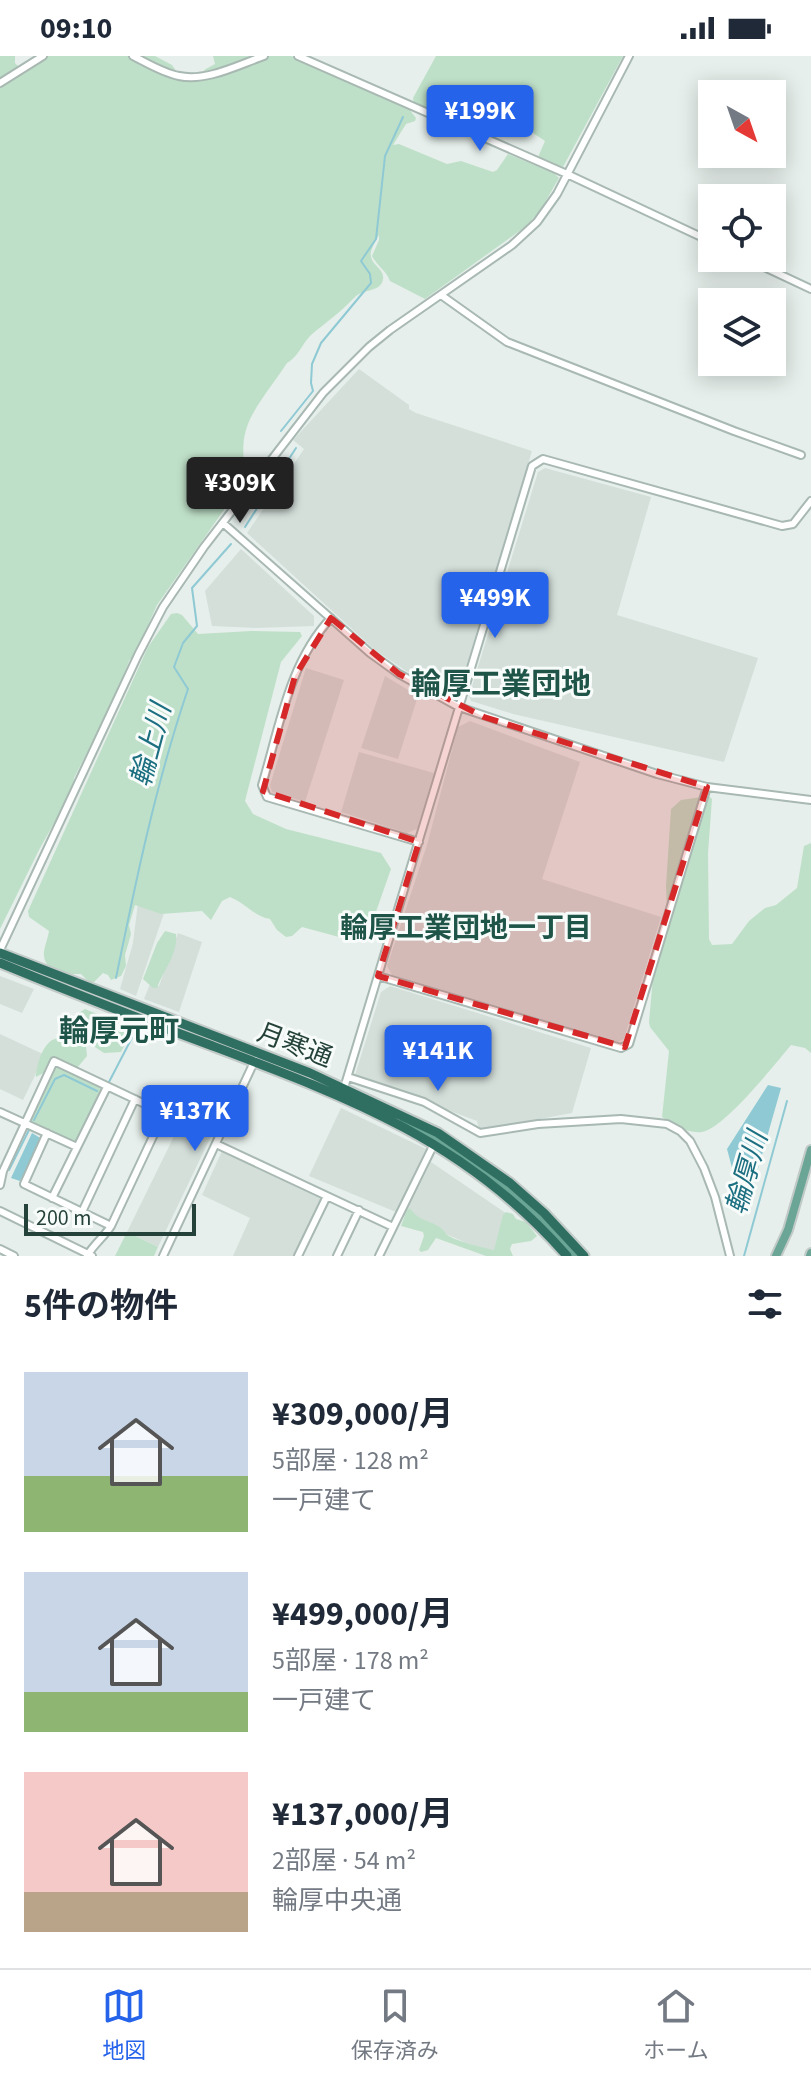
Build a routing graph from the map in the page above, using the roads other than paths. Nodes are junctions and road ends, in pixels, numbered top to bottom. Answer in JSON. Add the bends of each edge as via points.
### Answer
{"nodes":[{"id":1,"x":43,"y":56,"type":"edge"},
{"id":2,"x":133,"y":56,"type":"edge"},
{"id":3,"x":264,"y":56,"type":"edge"},
{"id":4,"x":298,"y":56,"type":"edge"},
{"id":5,"x":629,"y":56,"type":"edge"},
{"id":6,"x":0,"y":83,"type":"edge"},
{"id":7,"x":567,"y":174,"type":"junction"},
{"id":8,"x":698,"y":235,"type":"edge"},
{"id":9,"x":775,"y":272,"type":"edge"},
{"id":10,"x":811,"y":289,"type":"edge"},
{"id":11,"x":441,"y":295,"type":"junction"},
{"id":12,"x":801,"y":455,"type":"dead end"},
{"id":13,"x":811,"y":501,"type":"edge"},
{"id":14,"x":223,"y":523,"type":"junction"},
{"id":15,"x":331,"y":618,"type":"junction"},
{"id":16,"x":459,"y":707,"type":"junction"},
{"id":17,"x":707,"y":787,"type":"junction"},
{"id":18,"x":811,"y":800,"type":"edge"},
{"id":19,"x":419,"y":842,"type":"junction"},
{"id":20,"x":0,"y":952,"type":"edge"},
{"id":21,"x":0,"y":963,"type":"edge"},
{"id":22,"x":378,"y":976,"type":"junction"},
{"id":23,"x":256,"y":1058,"type":"junction"},
{"id":24,"x":348,"y":1077,"type":"junction"},
{"id":25,"x":107,"y":1087,"type":"junction"},
{"id":26,"x":344,"y":1088,"type":"junction"},
{"id":27,"x":135,"y":1099,"type":"junction"},
{"id":28,"x":0,"y":1112,"type":"edge"},
{"id":29,"x":24,"y":1123,"type":"junction"},
{"id":30,"x":47,"y":1133,"type":"junction"},
{"id":31,"x":436,"y":1138,"type":"junction"},
{"id":32,"x":216,"y":1144,"type":"junction"},
{"id":33,"x":77,"y":1147,"type":"junction"},
{"id":34,"x":811,"y":1150,"type":"edge"},
{"id":35,"x":0,"y":1185,"type":"edge"},
{"id":36,"x":327,"y":1196,"type":"junction"},
{"id":37,"x":52,"y":1198,"type":"junction"},
{"id":38,"x":359,"y":1210,"type":"junction"},
{"id":39,"x":0,"y":1211,"type":"edge"},
{"id":40,"x":82,"y":1212,"type":"junction"},
{"id":41,"x":111,"y":1226,"type":"junction"},
{"id":42,"x":393,"y":1227,"type":"junction"},
{"id":43,"x":0,"y":1249,"type":"edge"},
{"id":44,"x":89,"y":1255,"type":"edge"},
{"id":45,"x":14,"y":1256,"type":"edge"},
{"id":46,"x":163,"y":1256,"type":"edge"},
{"id":47,"x":298,"y":1256,"type":"edge"},
{"id":48,"x":337,"y":1256,"type":"edge"},
{"id":49,"x":379,"y":1256,"type":"edge"},
{"id":50,"x":567,"y":1256,"type":"edge"},
{"id":51,"x":575,"y":1256,"type":"edge"},
{"id":52,"x":586,"y":1256,"type":"edge"},
{"id":53,"x":730,"y":1256,"type":"edge"},
{"id":54,"x":776,"y":1256,"type":"edge"}],
"edges":[{"from":1,"to":6,"type":"street"},
{"from":2,"to":3,"type":"street","via":[[190,77]]},
{"from":4,"to":7,"type":"street"},
{"from":5,"to":7,"type":"street"},
{"from":7,"to":8,"type":"street"},
{"from":7,"to":11,"type":"street","via":[[537,222]]},
{"from":9,"to":10,"type":"street"},
{"from":11,"to":12,"type":"street","via":[[507,342]]},
{"from":11,"to":14,"type":"street","via":[[369,347],[323,393]]},
{"from":13,"to":16,"type":"street","via":[[793,524],[782,526],[537,461]]},
{"from":14,"to":15,"type":"street"},
{"from":14,"to":20,"type":"street","via":[[163,607],[138,655]]},
{"from":15,"to":16,"type":"street","via":[[399,674]]},
{"from":15,"to":19,"type":"street","via":[[295,676],[263,791],[267,797]]},
{"from":16,"to":17,"type":"street","via":[[585,752]]},
{"from":16,"to":19,"type":"street"},
{"from":17,"to":18,"type":"street"},
{"from":17,"to":22,"type":"street","via":[[625,1047]]},
{"from":19,"to":22,"type":"street"},
{"from":20,"to":23,"type":"highway","name":"月寒通"},
{"from":21,"to":23,"type":"highway","name":"月寒通"},
{"from":22,"to":24,"type":"street"},
{"from":23,"to":26,"type":"highway","name":"月寒通"},
{"from":23,"to":31,"type":"highway","name":"月寒通"},
{"from":23,"to":32,"type":"street"},
{"from":24,"to":26,"type":"street"},
{"from":24,"to":53,"type":"street","via":[[424,1102],[480,1133],[621,1119],[667,1124],[690,1141],[704,1168]]},
{"from":25,"to":27,"type":"street"},
{"from":25,"to":29,"type":"street","via":[[54,1061]]},
{"from":25,"to":33,"type":"street"},
{"from":26,"to":31,"type":"highway","name":"月寒通"},
{"from":27,"to":40,"type":"street"},
{"from":27,"to":41,"type":"street","via":[[164,1113]]},
{"from":28,"to":29,"type":"street"},
{"from":29,"to":30,"type":"street"},
{"from":29,"to":35,"type":"street"},
{"from":30,"to":33,"type":"street"},
{"from":30,"to":37,"type":"street","via":[[24,1184]]},
{"from":31,"to":42,"type":"street"},
{"from":31,"to":50,"type":"highway","name":"月寒通","via":[[496,1185]]},
{"from":31,"to":51,"type":"main road","via":[[498,1181]]},
{"from":31,"to":52,"type":"highway","name":"月寒通","via":[[510,1183]]},
{"from":32,"to":36,"type":"street"},
{"from":32,"to":46,"type":"street"},
{"from":33,"to":37,"type":"street"},
{"from":34,"to":54,"type":"main road"},
{"from":36,"to":38,"type":"street"},
{"from":36,"to":47,"type":"street"},
{"from":37,"to":40,"type":"street"},
{"from":38,"to":42,"type":"street"},
{"from":38,"to":48,"type":"street"},
{"from":39,"to":44,"type":"street"},
{"from":40,"to":41,"type":"street"},
{"from":41,"to":44,"type":"street"},
{"from":42,"to":49,"type":"street"},
{"from":43,"to":45,"type":"street"}]}
